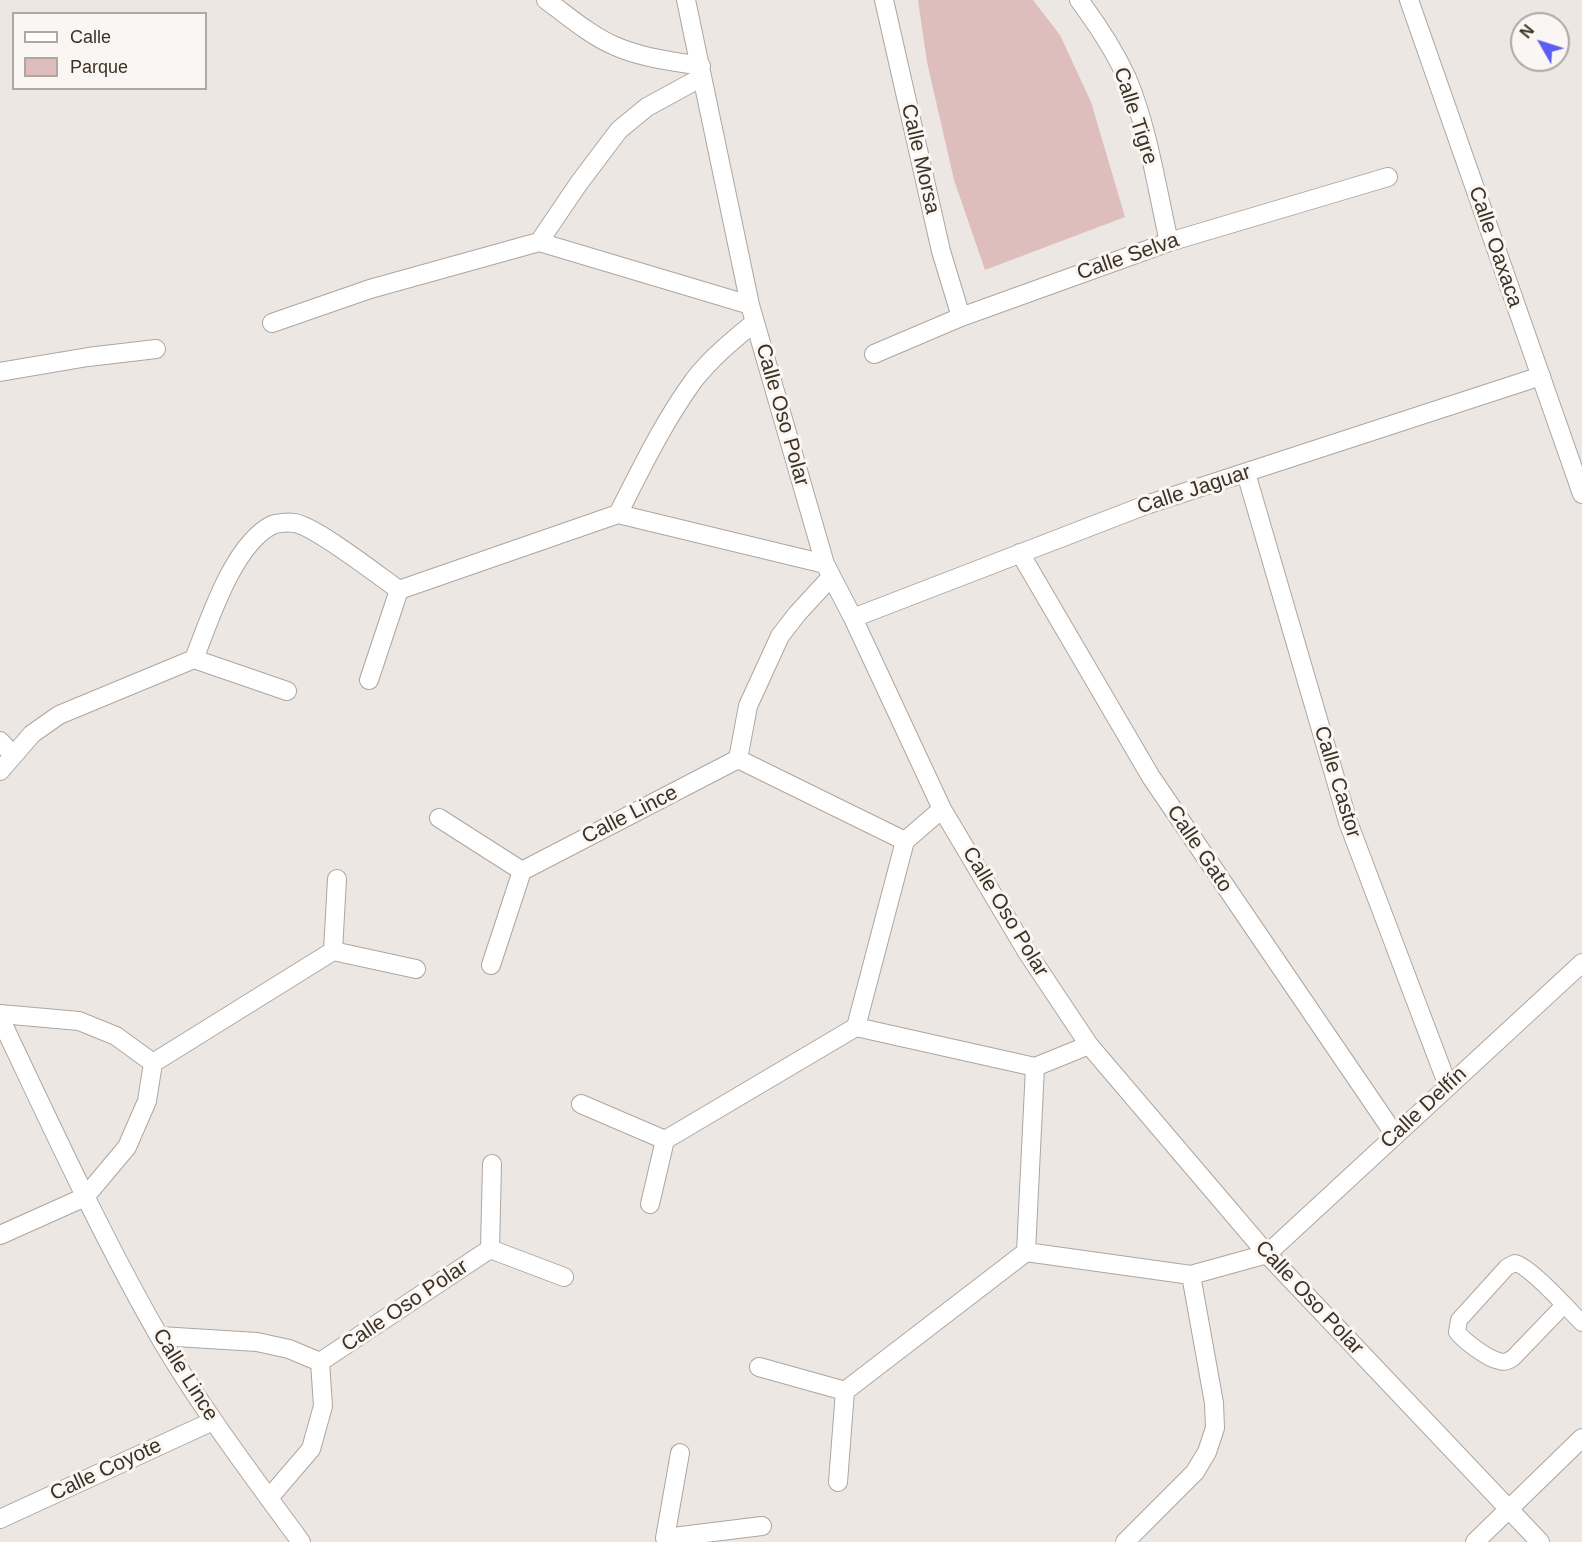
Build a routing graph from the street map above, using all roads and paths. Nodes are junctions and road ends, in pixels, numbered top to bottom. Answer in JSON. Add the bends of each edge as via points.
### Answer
{"nodes":[{"id":1,"x":546,"y":0,"type":"edge"},
{"id":2,"x":686,"y":0,"type":"edge"},
{"id":3,"x":884,"y":0,"type":"edge"},
{"id":4,"x":1079,"y":0,"type":"edge"},
{"id":5,"x":1409,"y":0,"type":"edge"},
{"id":6,"x":701,"y":71,"type":"junction"},
{"id":7,"x":1388,"y":177,"type":"dead end"},
{"id":8,"x":539,"y":242,"type":"junction"},
{"id":9,"x":1169,"y":242,"type":"junction"},
{"id":10,"x":752,"y":314,"type":"junction"},
{"id":11,"x":961,"y":317,"type":"junction"},
{"id":12,"x":272,"y":323,"type":"dead end"},
{"id":13,"x":156,"y":349,"type":"dead end"},
{"id":14,"x":874,"y":354,"type":"dead end"},
{"id":15,"x":0,"y":372,"type":"edge"},
{"id":16,"x":1540,"y":376,"type":"junction"},
{"id":17,"x":1246,"y":473,"type":"junction"},
{"id":18,"x":1582,"y":494,"type":"edge"},
{"id":19,"x":618,"y":514,"type":"junction"},
{"id":20,"x":1020,"y":553,"type":"junction"},
{"id":21,"x":828,"y":571,"type":"junction"},
{"id":22,"x":399,"y":590,"type":"junction"},
{"id":23,"x":853,"y":618,"type":"junction"},
{"id":24,"x":194,"y":659,"type":"junction"},
{"id":25,"x":369,"y":680,"type":"dead end"},
{"id":26,"x":287,"y":692,"type":"dead end"},
{"id":27,"x":0,"y":741,"type":"edge"},
{"id":28,"x":13,"y":754,"type":"junction"},
{"id":29,"x":738,"y":759,"type":"junction"},
{"id":30,"x":0,"y":771,"type":"edge"},
{"id":31,"x":942,"y":809,"type":"junction"},
{"id":32,"x":439,"y":818,"type":"dead end"},
{"id":33,"x":905,"y":841,"type":"junction"},
{"id":34,"x":522,"y":871,"type":"junction"},
{"id":35,"x":337,"y":879,"type":"dead end"},
{"id":36,"x":333,"y":951,"type":"junction"},
{"id":37,"x":1582,"y":963,"type":"edge"},
{"id":38,"x":491,"y":965,"type":"dead end"},
{"id":39,"x":416,"y":969,"type":"dead end"},
{"id":40,"x":0,"y":1016,"type":"edge"},
{"id":41,"x":856,"y":1027,"type":"junction"},
{"id":42,"x":1089,"y":1045,"type":"junction"},
{"id":43,"x":153,"y":1063,"type":"junction"},
{"id":44,"x":1035,"y":1067,"type":"junction"},
{"id":45,"x":1449,"y":1086,"type":"junction"},
{"id":46,"x":581,"y":1104,"type":"dead end"},
{"id":47,"x":1395,"y":1135,"type":"junction"},
{"id":48,"x":665,"y":1140,"type":"junction"},
{"id":49,"x":492,"y":1164,"type":"dead end"},
{"id":50,"x":85,"y":1197,"type":"junction"},
{"id":51,"x":650,"y":1204,"type":"dead end"},
{"id":52,"x":0,"y":1235,"type":"edge"},
{"id":53,"x":490,"y":1249,"type":"junction"},
{"id":54,"x":1026,"y":1252,"type":"junction"},
{"id":55,"x":1268,"y":1254,"type":"junction"},
{"id":56,"x":1191,"y":1275,"type":"junction"},
{"id":57,"x":564,"y":1277,"type":"dead end"},
{"id":58,"x":1564,"y":1305,"type":"junction"},
{"id":59,"x":1582,"y":1323,"type":"edge"},
{"id":60,"x":160,"y":1336,"type":"junction"},
{"id":61,"x":320,"y":1362,"type":"junction"},
{"id":62,"x":759,"y":1367,"type":"dead end"},
{"id":63,"x":845,"y":1391,"type":"junction"},
{"id":64,"x":213,"y":1421,"type":"junction"},
{"id":65,"x":1582,"y":1438,"type":"edge"},
{"id":66,"x":680,"y":1453,"type":"dead end"},
{"id":67,"x":838,"y":1482,"type":"dead end"},
{"id":68,"x":269,"y":1498,"type":"junction"},
{"id":69,"x":1509,"y":1510,"type":"junction"},
{"id":70,"x":0,"y":1519,"type":"edge"},
{"id":71,"x":762,"y":1526,"type":"dead end"},
{"id":72,"x":663,"y":1540,"type":"edge"},
{"id":73,"x":301,"y":1542,"type":"edge"},
{"id":74,"x":1125,"y":1542,"type":"edge"},
{"id":75,"x":1475,"y":1542,"type":"edge"},
{"id":76,"x":1540,"y":1542,"type":"edge"}],
"edges":[{"from":1,"to":6,"type":"street","via":[[614,46]]},
{"from":2,"to":6,"type":"street","name":"Calle Oso Polar"},
{"from":3,"to":11,"type":"street","name":"Calle Morsa","via":[[941,251]]},
{"from":4,"to":9,"type":"street","name":"Calle Tigre","via":[[1101,30],[1127,78],[1142,122]]},
{"from":5,"to":16,"type":"street","name":"Calle Oaxaca"},
{"from":6,"to":8,"type":"street","via":[[620,130]]},
{"from":6,"to":10,"type":"street","name":"Calle Oso Polar"},
{"from":7,"to":9,"type":"street","name":"Calle Selva"},
{"from":8,"to":10,"type":"street"},
{"from":8,"to":12,"type":"street","via":[[370,289]]},
{"from":9,"to":11,"type":"street","name":"Calle Selva"},
{"from":10,"to":19,"type":"street","via":[[694,380],[648,455]]},
{"from":10,"to":21,"type":"street","name":"Calle Oso Polar"},
{"from":11,"to":14,"type":"street","name":"Calle Selva"},
{"from":13,"to":15,"type":"street"},
{"from":16,"to":17,"type":"street","name":"Calle Jaguar"},
{"from":16,"to":18,"type":"street","name":"Calle Oaxaca"},
{"from":17,"to":20,"type":"street","name":"Calle Jaguar","via":[[1146,505]]},
{"from":17,"to":45,"type":"street","name":"Calle Castor","via":[[1348,822]]},
{"from":19,"to":21,"type":"street"},
{"from":19,"to":22,"type":"street"},
{"from":20,"to":23,"type":"street","name":"Calle Jaguar"},
{"from":20,"to":47,"type":"street","name":"Calle Gato","via":[[1151,777]]},
{"from":21,"to":23,"type":"street","name":"Calle Oso Polar"},
{"from":21,"to":29,"type":"street","via":[[780,636],[748,706]]},
{"from":22,"to":24,"type":"street","via":[[325,538],[296,523],[273,524],[247,545],[224,585]]},
{"from":22,"to":25,"type":"street"},
{"from":23,"to":31,"type":"street","name":"Calle Oso Polar"},
{"from":24,"to":26,"type":"street"},
{"from":24,"to":28,"type":"street","via":[[58,715]]},
{"from":27,"to":28,"type":"street"},
{"from":28,"to":30,"type":"street"},
{"from":29,"to":33,"type":"street"},
{"from":29,"to":34,"type":"street","name":"Calle Lince"},
{"from":31,"to":33,"type":"street"},
{"from":31,"to":42,"type":"street","name":"Calle Oso Polar","via":[[1027,952]]},
{"from":32,"to":34,"type":"street"},
{"from":33,"to":41,"type":"street"},
{"from":34,"to":38,"type":"street"},
{"from":35,"to":36,"type":"street"},
{"from":36,"to":39,"type":"street"},
{"from":36,"to":43,"type":"street"},
{"from":37,"to":45,"type":"street","name":"Calle Delfín"},
{"from":40,"to":43,"type":"street","name":"Calle Lince","via":[[79,1021],[116,1036]]},
{"from":40,"to":50,"type":"street","name":"Calle Lince"},
{"from":41,"to":44,"type":"street"},
{"from":41,"to":48,"type":"street"},
{"from":42,"to":44,"type":"street"},
{"from":42,"to":55,"type":"street","name":"Calle Oso Polar"},
{"from":43,"to":50,"type":"street","via":[[147,1101],[128,1147]]},
{"from":44,"to":54,"type":"street"},
{"from":45,"to":47,"type":"street","name":"Calle Delfín"},
{"from":46,"to":48,"type":"street"},
{"from":47,"to":55,"type":"street","name":"Calle Delfín"},
{"from":48,"to":51,"type":"street"},
{"from":49,"to":53,"type":"street","name":"Calle Oso Polar"},
{"from":50,"to":52,"type":"street"},
{"from":50,"to":60,"type":"street","name":"Calle Lince"},
{"from":53,"to":57,"type":"street","name":"Calle Oso Polar"},
{"from":53,"to":61,"type":"street","name":"Calle Oso Polar"},
{"from":54,"to":56,"type":"street"},
{"from":54,"to":63,"type":"street"},
{"from":55,"to":56,"type":"street"},
{"from":55,"to":69,"type":"street","name":"Calle Oso Polar"},
{"from":56,"to":74,"type":"street","via":[[1215,1428],[1195,1472]]},
{"from":58,"to":58,"type":"lane","via":[[1526,1268],[1515,1263],[1459,1320],[1457,1332],[1495,1360],[1506,1362]]},
{"from":58,"to":59,"type":"lane"},
{"from":60,"to":61,"type":"street","name":"Calle Oso Polar","via":[[257,1342],[289,1349]]},
{"from":60,"to":64,"type":"street","name":"Calle Lince"},
{"from":61,"to":68,"type":"street","name":"Calle Oso Polar","via":[[323,1406],[311,1449]]},
{"from":62,"to":63,"type":"street"},
{"from":63,"to":67,"type":"street"},
{"from":64,"to":68,"type":"street","name":"Calle Lince"},
{"from":64,"to":70,"type":"street","name":"Calle Coyote"},
{"from":65,"to":69,"type":"street"},
{"from":66,"to":72,"type":"street"},
{"from":68,"to":73,"type":"street","name":"Calle Lince"},
{"from":69,"to":75,"type":"street"},
{"from":69,"to":76,"type":"street","name":"Calle Oso Polar"},
{"from":71,"to":72,"type":"street"}]}
